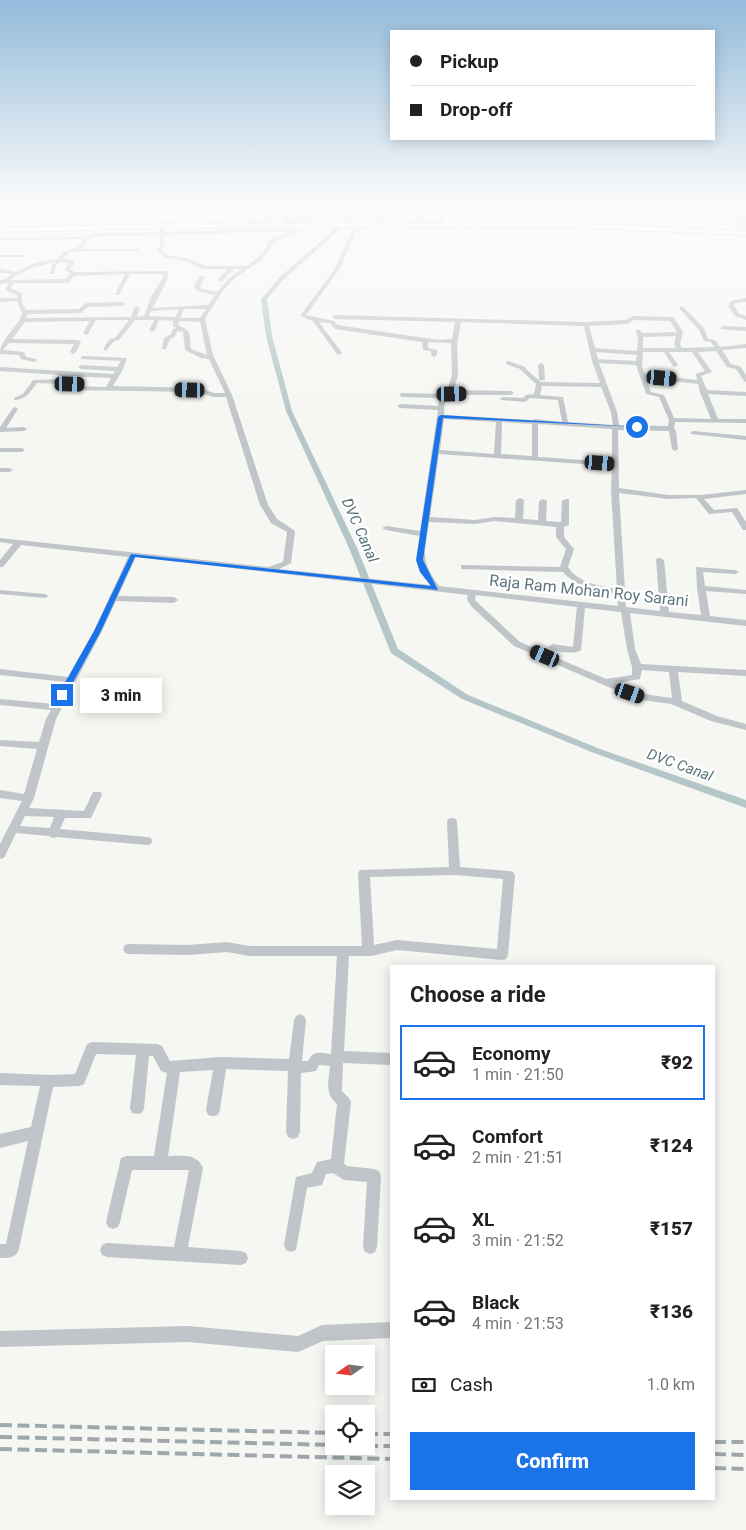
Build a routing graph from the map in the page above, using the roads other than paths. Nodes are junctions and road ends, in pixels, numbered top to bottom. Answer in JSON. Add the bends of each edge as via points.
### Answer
{"nodes":[{"id":1,"x":71,"y":276,"type":"edge"},
{"id":2,"x":127,"y":276,"type":"edge"},
{"id":3,"x":165,"y":276,"type":"edge"},
{"id":4,"x":224,"y":276,"type":"edge"},
{"id":5,"x":235,"y":276,"type":"edge"},
{"id":6,"x":331,"y":276,"type":"edge"},
{"id":7,"x":202,"y":277,"type":"dead end"},
{"id":8,"x":220,"y":280,"type":"dead end"},
{"id":9,"x":13,"y":281,"type":"junction"},
{"id":10,"x":3,"y":282,"type":"edge"},
{"id":11,"x":117,"y":294,"type":"dead end"},
{"id":12,"x":217,"y":294,"type":"junction"},
{"id":13,"x":19,"y":299,"type":"junction"},
{"id":14,"x":0,"y":300,"type":"edge"},
{"id":15,"x":746,"y":300,"type":"edge"},
{"id":16,"x":122,"y":304,"type":"dead end"},
{"id":17,"x":137,"y":308,"type":"dead end"},
{"id":18,"x":182,"y":308,"type":"junction"},
{"id":19,"x":208,"y":308,"type":"junction"},
{"id":20,"x":682,"y":308,"type":"dead end"},
{"id":21,"x":83,"y":310,"type":"junction"},
{"id":22,"x":149,"y":310,"type":"junction"},
{"id":23,"x":111,"y":311,"type":"dead end"},
{"id":24,"x":25,"y":312,"type":"junction"},
{"id":25,"x":335,"y":317,"type":"dead end"},
{"id":26,"x":146,"y":318,"type":"junction"},
{"id":27,"x":744,"y":318,"type":"edge"},
{"id":28,"x":94,"y":319,"type":"junction"},
{"id":29,"x":133,"y":319,"type":"junction"},
{"id":30,"x":157,"y":319,"type":"junction"},
{"id":31,"x":673,"y":319,"type":"junction"},
{"id":32,"x":691,"y":319,"type":"junction"},
{"id":33,"x":23,"y":320,"type":"junction"},
{"id":34,"x":175,"y":320,"type":"junction"},
{"id":35,"x":202,"y":320,"type":"junction"},
{"id":36,"x":316,"y":320,"type":"junction"},
{"id":37,"x":458,"y":320,"type":"junction"},
{"id":38,"x":586,"y":324,"type":"junction"},
{"id":39,"x":722,"y":328,"type":"dead end"},
{"id":40,"x":184,"y":329,"type":"junction"},
{"id":41,"x":746,"y":329,"type":"edge"},
{"id":42,"x":152,"y":330,"type":"dead end"},
{"id":43,"x":86,"y":333,"type":"dead end"},
{"id":44,"x":680,"y":334,"type":"junction"},
{"id":45,"x":7,"y":341,"type":"junction"},
{"id":46,"x":454,"y":341,"type":"junction"},
{"id":47,"x":425,"y":342,"type":"junction"},
{"id":48,"x":746,"y":346,"type":"edge"},
{"id":49,"x":164,"y":348,"type":"dead end"},
{"id":50,"x":718,"y":349,"type":"junction"},
{"id":51,"x":106,"y":350,"type":"dead end"},
{"id":52,"x":592,"y":350,"type":"junction"},
{"id":53,"x":694,"y":350,"type":"junction"},
{"id":54,"x":640,"y":351,"type":"junction"},
{"id":55,"x":666,"y":351,"type":"junction"},
{"id":56,"x":680,"y":351,"type":"junction"},
{"id":57,"x":0,"y":352,"type":"edge"},
{"id":58,"x":73,"y":352,"type":"dead end"},
{"id":59,"x":339,"y":353,"type":"dead end"},
{"id":60,"x":434,"y":355,"type":"dead end"},
{"id":61,"x":210,"y":357,"type":"junction"},
{"id":62,"x":34,"y":360,"type":"dead end"},
{"id":63,"x":84,"y":360,"type":"dead end"},
{"id":64,"x":595,"y":360,"type":"junction"},
{"id":65,"x":508,"y":363,"type":"dead end"},
{"id":66,"x":638,"y":363,"type":"junction"},
{"id":67,"x":541,"y":365,"type":"dead end"},
{"id":68,"x":674,"y":365,"type":"dead end"},
{"id":69,"x":121,"y":366,"type":"junction"},
{"id":70,"x":73,"y":367,"type":"dead end"},
{"id":71,"x":738,"y":367,"type":"junction"},
{"id":72,"x":746,"y":367,"type":"edge"},
{"id":73,"x":0,"y":368,"type":"edge"},
{"id":74,"x":64,"y":374,"type":"junction"},
{"id":75,"x":644,"y":376,"type":"junction"},
{"id":76,"x":114,"y":378,"type":"junction"},
{"id":77,"x":746,"y":380,"type":"edge"},
{"id":78,"x":61,"y":381,"type":"junction"},
{"id":79,"x":540,"y":382,"type":"junction"},
{"id":80,"x":700,"y":382,"type":"junction"},
{"id":81,"x":68,"y":384,"type":"junction"},
{"id":82,"x":602,"y":384,"type":"junction"},
{"id":83,"x":100,"y":385,"type":"dead end"},
{"id":84,"x":109,"y":388,"type":"junction"},
{"id":85,"x":133,"y":388,"type":"junction"},
{"id":86,"x":449,"y":392,"type":"junction"},
{"id":87,"x":703,"y":392,"type":"junction"},
{"id":88,"x":511,"y":393,"type":"dead end"},
{"id":89,"x":746,"y":394,"type":"edge"},
{"id":90,"x":229,"y":395,"type":"junction"},
{"id":91,"x":402,"y":396,"type":"dead end"},
{"id":92,"x":442,"y":396,"type":"junction"},
{"id":93,"x":537,"y":396,"type":"junction"},
{"id":94,"x":16,"y":399,"type":"dead end"},
{"id":95,"x":503,"y":399,"type":"dead end"},
{"id":96,"x":400,"y":406,"type":"dead end"},
{"id":97,"x":441,"y":408,"type":"junction"},
{"id":98,"x":15,"y":409,"type":"dead end"},
{"id":99,"x":441,"y":417,"type":"junction"},
{"id":100,"x":499,"y":420,"type":"junction"},
{"id":101,"x":672,"y":420,"type":"junction"},
{"id":102,"x":715,"y":420,"type":"junction"},
{"id":103,"x":744,"y":421,"type":"edge"},
{"id":104,"x":535,"y":422,"type":"junction"},
{"id":105,"x":565,"y":423,"type":"junction"},
{"id":106,"x":617,"y":426,"type":"junction"},
{"id":107,"x":670,"y":428,"type":"junction"},
{"id":108,"x":24,"y":429,"type":"dead end"},
{"id":109,"x":1,"y":430,"type":"edge"},
{"id":110,"x":746,"y":431,"type":"edge"},
{"id":111,"x":693,"y":433,"type":"dead end"},
{"id":112,"x":746,"y":438,"type":"edge"},
{"id":113,"x":675,"y":449,"type":"dead end"},
{"id":114,"x":0,"y":450,"type":"edge"},
{"id":115,"x":22,"y":450,"type":"dead end"},
{"id":116,"x":435,"y":452,"type":"junction"},
{"id":117,"x":497,"y":456,"type":"junction"},
{"id":118,"x":535,"y":459,"type":"junction"},
{"id":119,"x":616,"y":464,"type":"junction"},
{"id":120,"x":0,"y":470,"type":"edge"},
{"id":121,"x":9,"y":470,"type":"dead end"},
{"id":122,"x":615,"y":490,"type":"junction"},
{"id":123,"x":746,"y":492,"type":"edge"},
{"id":124,"x":699,"y":497,"type":"junction"},
{"id":125,"x":520,"y":500,"type":"dead end"},
{"id":126,"x":566,"y":501,"type":"dead end"},
{"id":127,"x":543,"y":502,"type":"dead end"},
{"id":128,"x":426,"y":519,"type":"junction"},
{"id":129,"x":519,"y":521,"type":"junction"},
{"id":130,"x":542,"y":523,"type":"junction"},
{"id":131,"x":560,"y":524,"type":"junction"},
{"id":132,"x":386,"y":528,"type":"dead end"},
{"id":133,"x":746,"y":528,"type":"edge"},
{"id":134,"x":423,"y":534,"type":"junction"},
{"id":135,"x":0,"y":540,"type":"edge"},
{"id":136,"x":19,"y":542,"type":"junction"},
{"id":137,"x":133,"y":555,"type":"junction"},
{"id":138,"x":660,"y":560,"type":"dead end"},
{"id":139,"x":0,"y":565,"type":"edge"},
{"id":140,"x":464,"y":567,"type":"dead end"},
{"id":141,"x":265,"y":570,"type":"junction"},
{"id":142,"x":565,"y":570,"type":"junction"},
{"id":143,"x":735,"y":572,"type":"dead end"},
{"id":144,"x":432,"y":588,"type":"junction"},
{"id":145,"x":701,"y":588,"type":"junction"},
{"id":146,"x":0,"y":592,"type":"edge"},
{"id":147,"x":472,"y":592,"type":"junction"},
{"id":148,"x":621,"y":592,"type":"junction"},
{"id":149,"x":746,"y":592,"type":"edge"},
{"id":150,"x":45,"y":596,"type":"dead end"},
{"id":151,"x":113,"y":598,"type":"junction"},
{"id":152,"x":174,"y":600,"type":"dead end"},
{"id":153,"x":581,"y":604,"type":"junction"},
{"id":154,"x":624,"y":609,"type":"junction"},
{"id":155,"x":665,"y":614,"type":"junction"},
{"id":156,"x":706,"y":619,"type":"junction"},
{"id":157,"x":746,"y":623,"type":"edge"},
{"id":158,"x":552,"y":647,"type":"dead end"},
{"id":159,"x":637,"y":667,"type":"junction"},
{"id":160,"x":674,"y":669,"type":"junction"},
{"id":161,"x":0,"y":672,"type":"edge"},
{"id":162,"x":746,"y":673,"type":"edge"},
{"id":163,"x":72,"y":680,"type":"junction"},
{"id":164,"x":606,"y":682,"type":"junction"},
{"id":165,"x":0,"y":702,"type":"edge"},
{"id":166,"x":677,"y":702,"type":"junction"},
{"id":167,"x":57,"y":706,"type":"junction"},
{"id":168,"x":746,"y":727,"type":"edge"},
{"id":169,"x":0,"y":743,"type":"edge"},
{"id":170,"x":44,"y":746,"type":"junction"},
{"id":171,"x":0,"y":794,"type":"edge"},
{"id":172,"x":97,"y":796,"type":"dead end"},
{"id":173,"x":28,"y":798,"type":"junction"},
{"id":174,"x":22,"y":812,"type":"junction"},
{"id":175,"x":61,"y":814,"type":"junction"},
{"id":176,"x":452,"y":822,"type":"dead end"},
{"id":177,"x":13,"y":829,"type":"junction"},
{"id":178,"x":53,"y":834,"type":"junction"},
{"id":179,"x":147,"y":841,"type":"dead end"},
{"id":180,"x":0,"y":855,"type":"edge"},
{"id":181,"x":455,"y":871,"type":"junction"},
{"id":182,"x":129,"y":949,"type":"dead end"},
{"id":183,"x":368,"y":950,"type":"junction"},
{"id":184,"x":343,"y":951,"type":"junction"},
{"id":185,"x":300,"y":1020,"type":"dead end"},
{"id":186,"x":143,"y":1049,"type":"junction"},
{"id":187,"x":337,"y":1059,"type":"junction"},
{"id":188,"x":390,"y":1059,"type":"edge"},
{"id":189,"x":221,"y":1063,"type":"junction"},
{"id":190,"x":295,"y":1066,"type":"junction"},
{"id":191,"x":174,"y":1067,"type":"junction"},
{"id":192,"x":0,"y":1080,"type":"edge"},
{"id":193,"x":49,"y":1082,"type":"junction"},
{"id":194,"x":137,"y":1108,"type":"dead end"},
{"id":195,"x":213,"y":1110,"type":"dead end"},
{"id":196,"x":293,"y":1132,"type":"dead end"},
{"id":197,"x":35,"y":1133,"type":"junction"},
{"id":198,"x":0,"y":1140,"type":"edge"},
{"id":199,"x":160,"y":1162,"type":"junction"},
{"id":200,"x":336,"y":1167,"type":"junction"},
{"id":201,"x":113,"y":1222,"type":"dead end"},
{"id":202,"x":292,"y":1245,"type":"dead end"},
{"id":203,"x":370,"y":1247,"type":"dead end"},
{"id":204,"x":107,"y":1250,"type":"dead end"},
{"id":205,"x":0,"y":1251,"type":"edge"},
{"id":206,"x":180,"y":1253,"type":"junction"},
{"id":207,"x":241,"y":1258,"type":"dead end"},
{"id":208,"x":390,"y":1330,"type":"edge"},
{"id":209,"x":0,"y":1339,"type":"edge"}],
"edges":[{"from":1,"to":9,"type":"street","via":[[68,281]]},
{"from":2,"to":11,"type":"street"},
{"from":3,"to":22,"type":"street"},
{"from":4,"to":8,"type":"street"},
{"from":5,"to":12,"type":"street"},
{"from":6,"to":36,"type":"street","via":[[303,314]]},
{"from":7,"to":12,"type":"street","via":[[197,286],[199,290]]},
{"from":9,"to":10,"type":"street"},
{"from":9,"to":13,"type":"street","via":[[7,289],[18,293]]},
{"from":12,"to":19,"type":"street"},
{"from":13,"to":14,"type":"street"},
{"from":13,"to":24,"type":"street"},
{"from":15,"to":27,"type":"street","via":[[731,304],[734,313]]},
{"from":16,"to":21,"type":"street","via":[[86,305]]},
{"from":17,"to":29,"type":"street"},
{"from":18,"to":19,"type":"street"},
{"from":18,"to":22,"type":"street"},
{"from":18,"to":34,"type":"street"},
{"from":19,"to":35,"type":"street"},
{"from":20,"to":32,"type":"street"},
{"from":21,"to":23,"type":"street"},
{"from":21,"to":24,"type":"street"},
{"from":22,"to":26,"type":"street"},
{"from":24,"to":33,"type":"street"},
{"from":25,"to":37,"type":"street"},
{"from":26,"to":29,"type":"street"},
{"from":26,"to":30,"type":"street"},
{"from":27,"to":41,"type":"street","via":[[741,323]]},
{"from":28,"to":29,"type":"street"},
{"from":28,"to":33,"type":"street"},
{"from":28,"to":43,"type":"street"},
{"from":29,"to":51,"type":"street"},
{"from":30,"to":34,"type":"street"},
{"from":30,"to":42,"type":"street"},
{"from":31,"to":32,"type":"street"},
{"from":31,"to":38,"type":"street","via":[[633,318],[627,322]]},
{"from":31,"to":44,"type":"street"},
{"from":32,"to":50,"type":"street","via":[[702,329],[706,340],[713,341]]},
{"from":33,"to":45,"type":"street"},
{"from":34,"to":35,"type":"street"},
{"from":34,"to":40,"type":"street","via":[[176,326]]},
{"from":35,"to":61,"type":"street"},
{"from":36,"to":47,"type":"street","via":[[332,322],[335,327]]},
{"from":36,"to":59,"type":"street"},
{"from":37,"to":38,"type":"street"},
{"from":37,"to":46,"type":"street"},
{"from":38,"to":52,"type":"street"},
{"from":39,"to":41,"type":"street"},
{"from":40,"to":49,"type":"street","via":[[175,330],[167,338]]},
{"from":40,"to":61,"type":"street","via":[[188,350]]},
{"from":44,"to":54,"type":"street","via":[[639,333]]},
{"from":44,"to":56,"type":"street","via":[[677,344]]},
{"from":45,"to":57,"type":"street"},
{"from":45,"to":58,"type":"street","via":[[78,342]]},
{"from":46,"to":47,"type":"street"},
{"from":46,"to":86,"type":"street","via":[[455,374]]},
{"from":47,"to":60,"type":"street","via":[[425,349],[434,350]]},
{"from":48,"to":50,"type":"street"},
{"from":50,"to":53,"type":"street"},
{"from":50,"to":71,"type":"street","via":[[729,366]]},
{"from":52,"to":54,"type":"street"},
{"from":52,"to":64,"type":"street"},
{"from":53,"to":56,"type":"street"},
{"from":53,"to":80,"type":"street","via":[[709,372],[698,375]]},
{"from":54,"to":55,"type":"street"},
{"from":54,"to":66,"type":"street"},
{"from":55,"to":56,"type":"street"},
{"from":55,"to":68,"type":"street"},
{"from":57,"to":62,"type":"street","via":[[22,353],[23,358]]},
{"from":61,"to":90,"type":"street"},
{"from":63,"to":69,"type":"street","via":[[125,359]]},
{"from":64,"to":66,"type":"street"},
{"from":64,"to":82,"type":"street"},
{"from":65,"to":79,"type":"street","via":[[523,368]]},
{"from":66,"to":75,"type":"street"},
{"from":67,"to":79,"type":"street"},
{"from":69,"to":70,"type":"street"},
{"from":69,"to":76,"type":"street"},
{"from":71,"to":72,"type":"street"},
{"from":71,"to":77,"type":"street"},
{"from":73,"to":74,"type":"street"},
{"from":74,"to":76,"type":"street"},
{"from":74,"to":78,"type":"street"},
{"from":75,"to":80,"type":"street"},
{"from":75,"to":101,"type":"street","via":[[648,393],[662,396]]},
{"from":76,"to":84,"type":"street"},
{"from":76,"to":85,"type":"street","via":[[136,382]]},
{"from":78,"to":81,"type":"street"},
{"from":78,"to":94,"type":"street","via":[[35,381],[25,394]]},
{"from":79,"to":82,"type":"street"},
{"from":79,"to":93,"type":"street"},
{"from":80,"to":87,"type":"street"},
{"from":81,"to":83,"type":"street"},
{"from":81,"to":84,"type":"street","via":[[66,388]]},
{"from":82,"to":106,"type":"street"},
{"from":84,"to":85,"type":"street"},
{"from":85,"to":90,"type":"street","via":[[200,390],[213,396]]},
{"from":86,"to":88,"type":"street"},
{"from":86,"to":92,"type":"street"},
{"from":87,"to":89,"type":"street"},
{"from":87,"to":102,"type":"street"},
{"from":90,"to":141,"type":"street","via":[[264,505],[274,522],[291,531],[288,563]]},
{"from":91,"to":92,"type":"street"},
{"from":92,"to":97,"type":"street"},
{"from":93,"to":95,"type":"street","via":[[526,396],[525,400]]},
{"from":93,"to":105,"type":"street","via":[[561,398]]},
{"from":96,"to":97,"type":"street"},
{"from":97,"to":99,"type":"street"},
{"from":98,"to":109,"type":"street"},
{"from":99,"to":100,"type":"street"},
{"from":99,"to":116,"type":"street"},
{"from":100,"to":104,"type":"street"},
{"from":100,"to":117,"type":"street"},
{"from":101,"to":102,"type":"street"},
{"from":101,"to":107,"type":"street"},
{"from":102,"to":103,"type":"street"},
{"from":103,"to":110,"type":"street"},
{"from":104,"to":105,"type":"street"},
{"from":104,"to":118,"type":"street"},
{"from":105,"to":106,"type":"street"},
{"from":106,"to":107,"type":"street"},
{"from":106,"to":119,"type":"street"},
{"from":107,"to":113,"type":"street"},
{"from":108,"to":109,"type":"street"},
{"from":111,"to":112,"type":"street"},
{"from":114,"to":115,"type":"street"},
{"from":116,"to":117,"type":"street"},
{"from":116,"to":128,"type":"street"},
{"from":117,"to":118,"type":"street"},
{"from":118,"to":119,"type":"street"},
{"from":119,"to":122,"type":"street"},
{"from":120,"to":121,"type":"street"},
{"from":122,"to":124,"type":"street","via":[[668,497]]},
{"from":122,"to":148,"type":"street"},
{"from":123,"to":124,"type":"street"},
{"from":124,"to":133,"type":"street","via":[[711,511],[734,510]]},
{"from":125,"to":129,"type":"street"},
{"from":126,"to":131,"type":"street","via":[[566,524]]},
{"from":127,"to":130,"type":"street"},
{"from":128,"to":129,"type":"street"},
{"from":128,"to":134,"type":"street"},
{"from":129,"to":130,"type":"street"},
{"from":130,"to":131,"type":"street"},
{"from":131,"to":142,"type":"street","via":[[560,537],[570,549]]},
{"from":132,"to":134,"type":"street"},
{"from":134,"to":144,"type":"street","via":[[420,560]]},
{"from":135,"to":136,"type":"street","name":"Raja Ram Mohan Roy Sarani"},
{"from":136,"to":137,"type":"street","name":"Raja Ram Mohan Roy Sarani"},
{"from":136,"to":139,"type":"street"},
{"from":137,"to":141,"type":"street","name":"Raja Ram Mohan Roy Sarani"},
{"from":137,"to":151,"type":"street"},
{"from":138,"to":155,"type":"street"},
{"from":140,"to":142,"type":"street"},
{"from":141,"to":144,"type":"street","name":"Raja Ram Mohan Roy Sarani"},
{"from":142,"to":148,"type":"street","via":[[594,587]]},
{"from":143,"to":145,"type":"street","via":[[699,569]]},
{"from":144,"to":147,"type":"street","name":"Raja Ram Mohan Roy Sarani"},
{"from":145,"to":149,"type":"street"},
{"from":145,"to":156,"type":"street"},
{"from":146,"to":150,"type":"street"},
{"from":147,"to":153,"type":"street","name":"Raja Ram Mohan Roy Sarani"},
{"from":147,"to":164,"type":"street","via":[[471,600],[475,605],[513,642]]},
{"from":148,"to":154,"type":"street"},
{"from":151,"to":152,"type":"street"},
{"from":151,"to":163,"type":"street"},
{"from":153,"to":154,"type":"street","name":"Raja Ram Mohan Roy Sarani"},
{"from":153,"to":158,"type":"street","via":[[578,650]]},
{"from":154,"to":155,"type":"street","name":"Raja Ram Mohan Roy Sarani"},
{"from":154,"to":159,"type":"street"},
{"from":155,"to":156,"type":"street","name":"Raja Ram Mohan Roy Sarani"},
{"from":156,"to":157,"type":"street","name":"Raja Ram Mohan Roy Sarani"},
{"from":159,"to":160,"type":"street"},
{"from":159,"to":164,"type":"street","via":[[637,676]]},
{"from":160,"to":162,"type":"street"},
{"from":160,"to":166,"type":"street"},
{"from":161,"to":163,"type":"street"},
{"from":163,"to":167,"type":"street"},
{"from":164,"to":166,"type":"street","via":[[642,697]]},
{"from":165,"to":167,"type":"street"},
{"from":166,"to":168,"type":"street","via":[[714,719]]},
{"from":167,"to":170,"type":"street"},
{"from":169,"to":170,"type":"street"},
{"from":170,"to":173,"type":"street"},
{"from":171,"to":173,"type":"street"},
{"from":172,"to":175,"type":"street","via":[[88,815]]},
{"from":173,"to":174,"type":"street"},
{"from":174,"to":175,"type":"street"},
{"from":174,"to":177,"type":"street"},
{"from":175,"to":178,"type":"street"},
{"from":176,"to":181,"type":"street"},
{"from":177,"to":178,"type":"street"},
{"from":177,"to":180,"type":"street"},
{"from":178,"to":179,"type":"street"},
{"from":181,"to":183,"type":"street","via":[[364,873]]},
{"from":181,"to":183,"type":"street","via":[[509,876],[503,954],[397,945]]},
{"from":182,"to":184,"type":"street","via":[[227,947],[249,951]]},
{"from":183,"to":184,"type":"street"},
{"from":184,"to":187,"type":"street"},
{"from":185,"to":190,"type":"street"},
{"from":186,"to":191,"type":"street","via":[[157,1050],[164,1066]]},
{"from":186,"to":193,"type":"street","via":[[94,1047],[79,1080]]},
{"from":186,"to":194,"type":"street"},
{"from":187,"to":188,"type":"street"},
{"from":187,"to":190,"type":"street","via":[[316,1059],[311,1067]]},
{"from":187,"to":200,"type":"street","via":[[335,1096],[344,1102]]},
{"from":189,"to":190,"type":"street"},
{"from":189,"to":191,"type":"street"},
{"from":189,"to":195,"type":"street"},
{"from":190,"to":196,"type":"street"},
{"from":191,"to":199,"type":"street"},
{"from":192,"to":193,"type":"street"},
{"from":193,"to":197,"type":"street"},
{"from":197,"to":198,"type":"street"},
{"from":197,"to":205,"type":"street","via":[[12,1249]]},
{"from":199,"to":201,"type":"street","via":[[126,1163]]},
{"from":199,"to":206,"type":"street","via":[[192,1163],[196,1166]]},
{"from":200,"to":202,"type":"street","via":[[322,1167],[317,1180],[301,1182]]},
{"from":200,"to":203,"type":"street","via":[[344,1173],[374,1176]]},
{"from":204,"to":206,"type":"street"},
{"from":206,"to":207,"type":"street"},
{"from":208,"to":209,"type":"street","via":[[322,1333],[298,1344],[188,1334]]}]}
